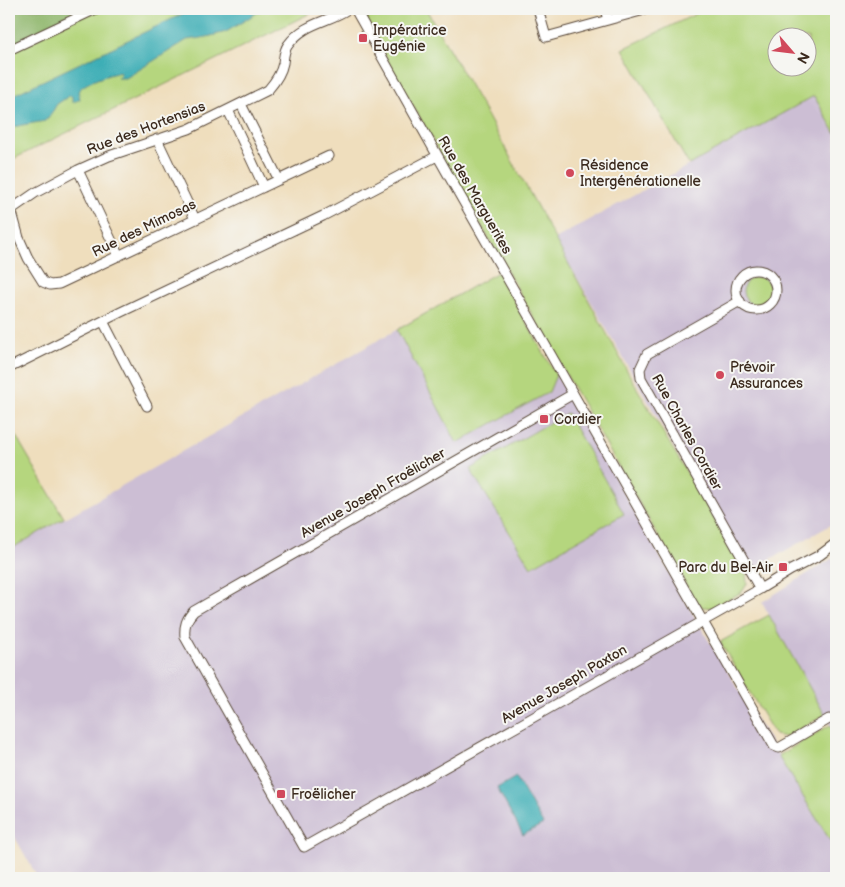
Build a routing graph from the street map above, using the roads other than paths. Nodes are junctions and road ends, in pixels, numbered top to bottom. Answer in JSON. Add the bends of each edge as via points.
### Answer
{"nodes":[{"id":1,"x":96,"y":9,"type":"edge"},
{"id":2,"x":348,"y":9,"type":"edge"},
{"id":3,"x":355,"y":9,"type":"edge"},
{"id":4,"x":538,"y":9,"type":"edge"},
{"id":5,"x":605,"y":9,"type":"edge"},
{"id":6,"x":648,"y":9,"type":"edge"},
{"id":7,"x":608,"y":20,"type":"junction"},
{"id":8,"x":9,"y":50,"type":"edge"},
{"id":9,"x":241,"y":104,"type":"junction"},
{"id":10,"x":228,"y":110,"type":"junction"},
{"id":11,"x":157,"y":139,"type":"junction"},
{"id":12,"x":329,"y":156,"type":"dead end"},
{"id":13,"x":437,"y":156,"type":"junction"},
{"id":14,"x":78,"y":170,"type":"junction"},
{"id":15,"x":279,"y":180,"type":"junction"},
{"id":16,"x":264,"y":187,"type":"junction"},
{"id":17,"x":10,"y":210,"type":"edge"},
{"id":18,"x":195,"y":219,"type":"junction"},
{"id":19,"x":119,"y":256,"type":"junction"},
{"id":20,"x":740,"y":301,"type":"junction"},
{"id":21,"x":103,"y":321,"type":"junction"},
{"id":22,"x":9,"y":368,"type":"edge"},
{"id":23,"x":574,"y":394,"type":"junction"},
{"id":24,"x":147,"y":406,"type":"dead end"},
{"id":25,"x":836,"y":544,"type":"edge"},
{"id":26,"x":760,"y":589,"type":"junction"},
{"id":27,"x":702,"y":621,"type":"junction"},
{"id":28,"x":829,"y":719,"type":"dead end"},
{"id":29,"x":304,"y":847,"type":"joint"}],
"edges":[{"from":1,"to":8,"type":"street"},
{"from":2,"to":9,"type":"street","name":"Rue des Hortensias","via":[[305,28],[297,35],[287,46],[275,82],[268,90]]},
{"from":3,"to":13,"type":"street","name":"Rue des Marguerites"},
{"from":4,"to":7,"type":"street","via":[[546,37]]},
{"from":5,"to":7,"type":"street"},
{"from":6,"to":7,"type":"street"},
{"from":9,"to":10,"type":"street","name":"Rue des Hortensias"},
{"from":9,"to":15,"type":"street"},
{"from":10,"to":11,"type":"street","name":"Rue des Hortensias","via":[[189,129]]},
{"from":10,"to":16,"type":"street"},
{"from":11,"to":14,"type":"street","name":"Rue des Hortensias"},
{"from":11,"to":18,"type":"street"},
{"from":12,"to":15,"type":"street","name":"Rue des Mimosas"},
{"from":13,"to":21,"type":"street","via":[[323,216]]},
{"from":13,"to":23,"type":"street","name":"Rue des Marguerites"},
{"from":14,"to":17,"type":"street","name":"Rue des Hortensias"},
{"from":14,"to":19,"type":"street"},
{"from":15,"to":16,"type":"street","name":"Rue des Mimosas"},
{"from":16,"to":18,"type":"street","name":"Rue des Mimosas"},
{"from":17,"to":19,"type":"street","name":"Rue des Mimosas","via":[[28,258],[47,284],[59,284]]},
{"from":18,"to":19,"type":"street","name":"Rue des Mimosas"},
{"from":20,"to":20,"type":"street","via":[[750,309],[763,309],[776,294],[774,280],[761,271],[748,272],[742,276],[737,288]]},
{"from":20,"to":26,"type":"street","name":"Rue Charles Cordier","via":[[647,354],[640,369],[643,382]]},
{"from":21,"to":22,"type":"street"},
{"from":21,"to":24,"type":"street"},
{"from":23,"to":27,"type":"street"},
{"from":23,"to":29,"type":"street","name":"Avenue Joseph Froëlicher","via":[[194,611],[185,623],[185,637]]},
{"from":25,"to":26,"type":"street","name":"Avenue Joseph Paxton"},
{"from":26,"to":27,"type":"street","name":"Avenue Joseph Paxton"},
{"from":27,"to":28,"type":"street","via":[[774,746],[779,748]]},
{"from":27,"to":29,"type":"street","name":"Avenue Joseph Paxton"}]}
